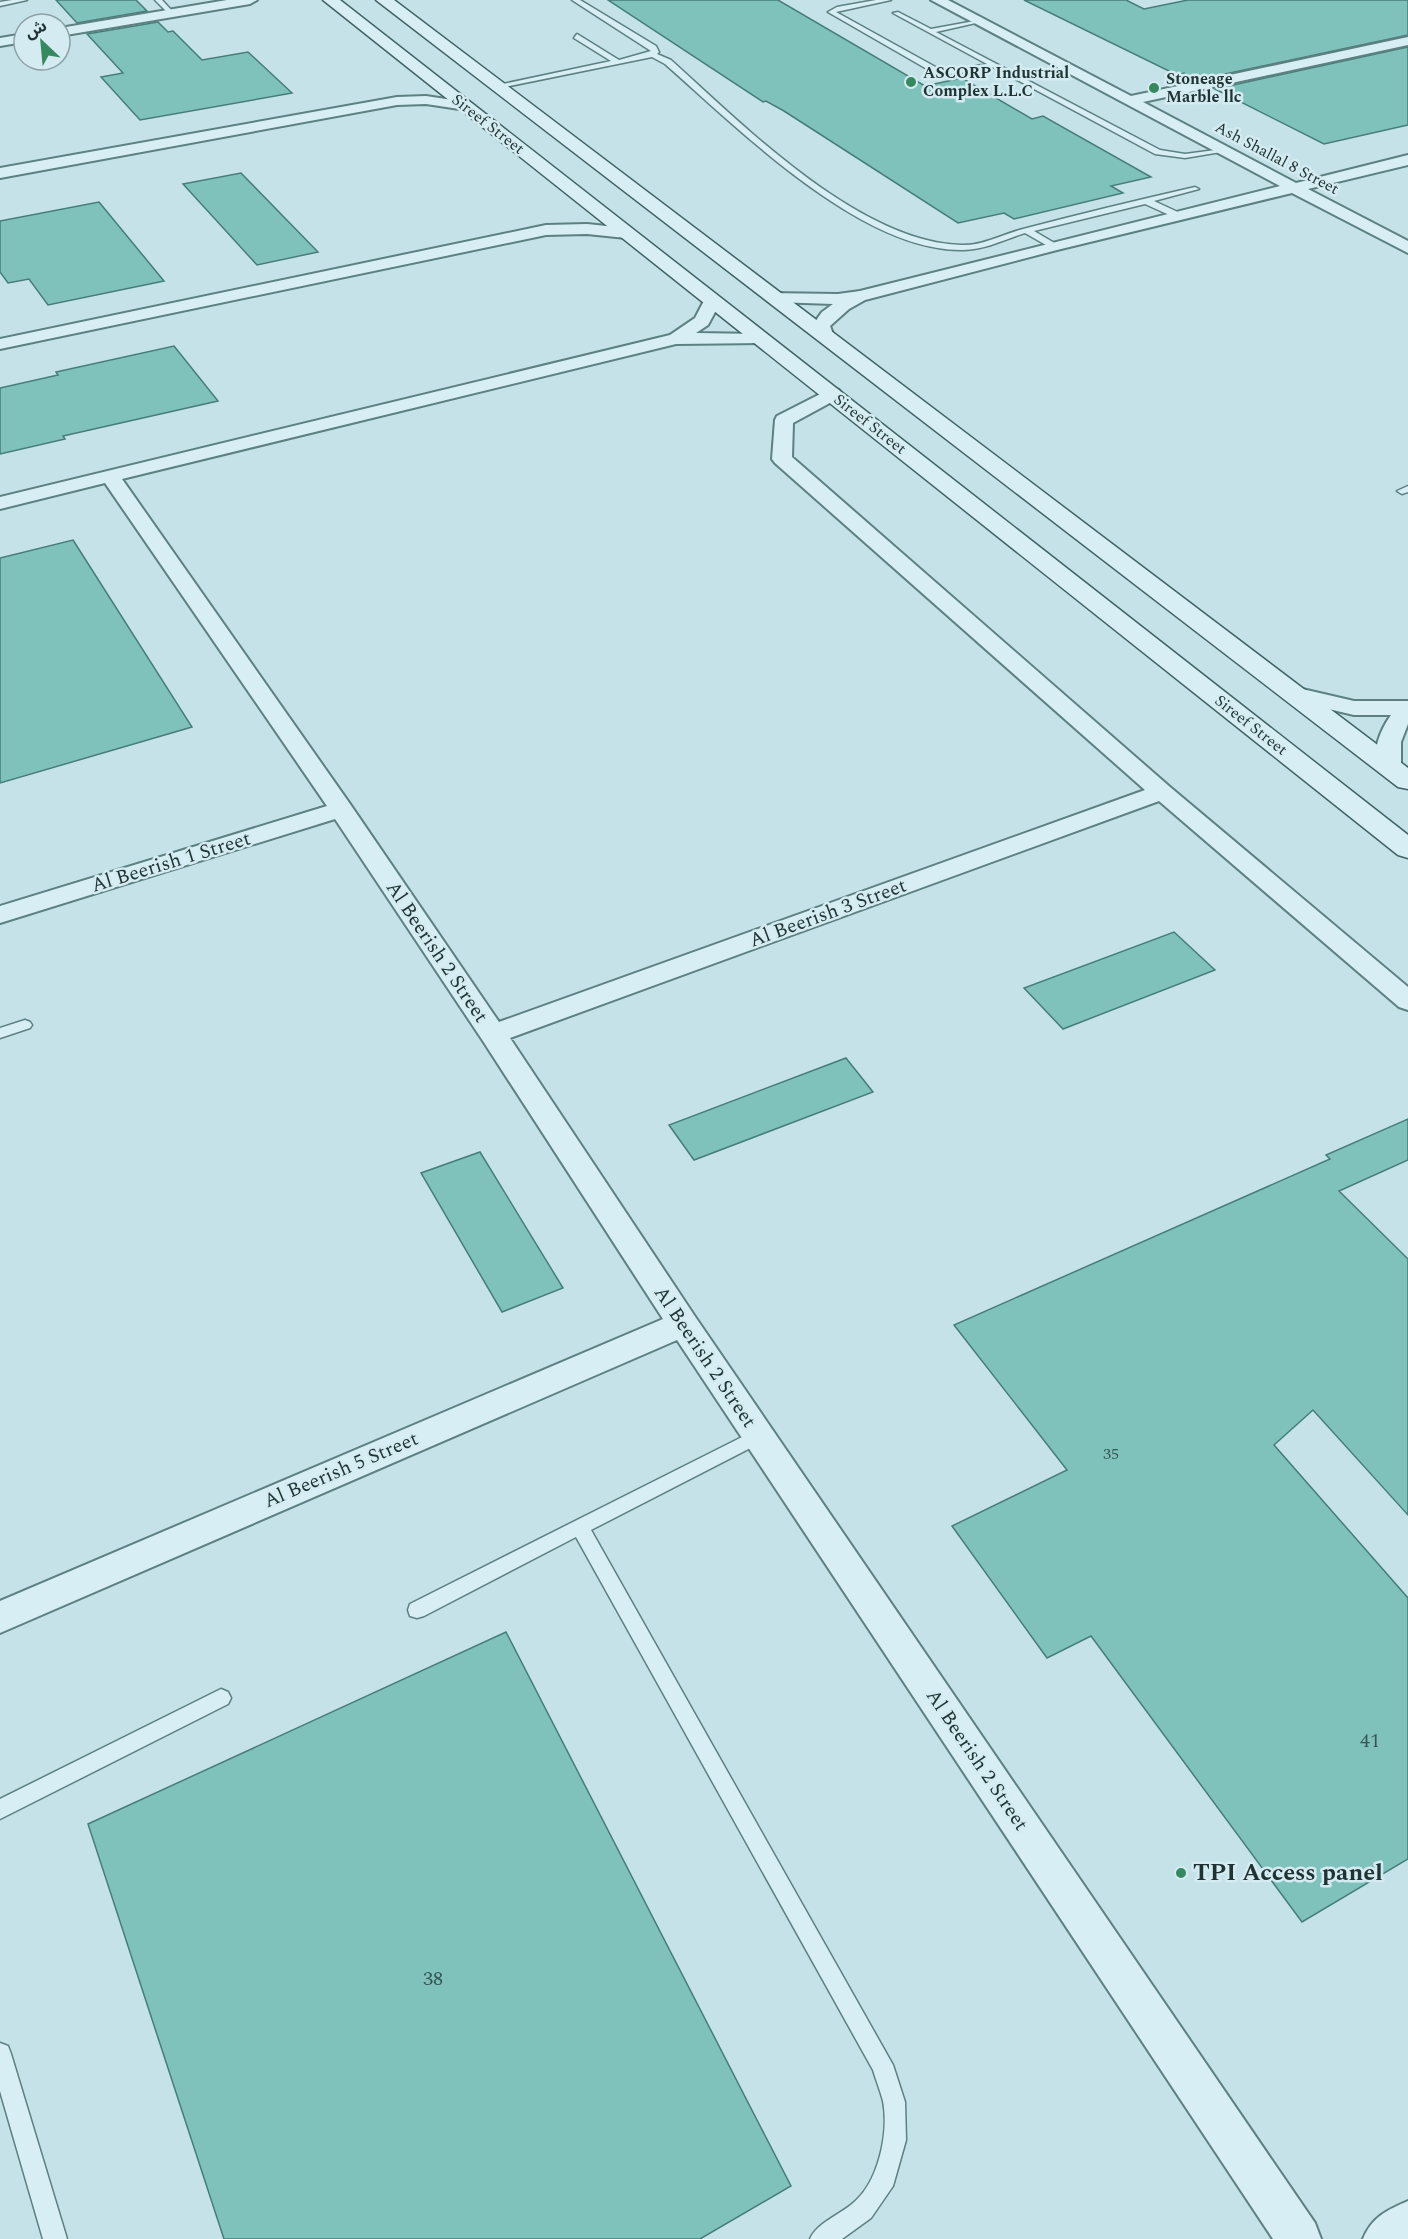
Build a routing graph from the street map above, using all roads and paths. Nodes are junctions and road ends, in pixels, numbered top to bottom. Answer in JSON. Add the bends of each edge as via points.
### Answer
{"nodes":[{"id":1,"x":24,"y":0,"type":"edge"},
{"id":2,"x":158,"y":0,"type":"edge"},
{"id":3,"x":250,"y":0,"type":"edge"},
{"id":4,"x":331,"y":0,"type":"edge"},
{"id":5,"x":384,"y":0,"type":"edge"},
{"id":6,"x":575,"y":0,"type":"edge"},
{"id":7,"x":888,"y":0,"type":"edge"},
{"id":8,"x":938,"y":0,"type":"edge"},
{"id":9,"x":0,"y":4,"type":"edge"},
{"id":10,"x":171,"y":13,"type":"junction"},
{"id":11,"x":896,"y":13,"type":"dead end"},
{"id":12,"x":978,"y":21,"type":"junction"},
{"id":13,"x":72,"y":30,"type":"edge"},
{"id":14,"x":929,"y":31,"type":"junction"},
{"id":15,"x":577,"y":36,"type":"dead end"},
{"id":16,"x":1408,"y":41,"type":"edge"},
{"id":17,"x":652,"y":54,"type":"junction"},
{"id":18,"x":617,"y":62,"type":"junction"},
{"id":19,"x":993,"y":64,"type":"junction"},
{"id":20,"x":428,"y":76,"type":"junction"},
{"id":21,"x":498,"y":87,"type":"junction"},
{"id":22,"x":397,"y":101,"type":"junction"},
{"id":23,"x":1129,"y":102,"type":"junction"},
{"id":24,"x":466,"y":106,"type":"junction"},
{"id":25,"x":1223,"y":151,"type":"junction"},
{"id":26,"x":1408,"y":160,"type":"edge"},
{"id":27,"x":0,"y":173,"type":"edge"},
{"id":28,"x":1294,"y":188,"type":"junction"},
{"id":29,"x":1195,"y":189,"type":"dead end"},
{"id":30,"x":583,"y":200,"type":"junction"},
{"id":31,"x":1146,"y":201,"type":"junction"},
{"id":32,"x":1179,"y":216,"type":"junction"},
{"id":33,"x":546,"y":230,"type":"junction"},
{"id":34,"x":1026,"y":230,"type":"junction"},
{"id":35,"x":626,"y":233,"type":"junction"},
{"id":36,"x":1053,"y":246,"type":"junction"},
{"id":37,"x":1408,"y":248,"type":"edge"},
{"id":38,"x":861,"y":296,"type":"junction"},
{"id":39,"x":774,"y":297,"type":"junction"},
{"id":40,"x":712,"y":301,"type":"junction"},
{"id":41,"x":824,"y":334,"type":"junction"},
{"id":42,"x":676,"y":339,"type":"junction"},
{"id":43,"x":761,"y":339,"type":"junction"},
{"id":44,"x":0,"y":345,"type":"edge"},
{"id":45,"x":832,"y":394,"type":"junction"},
{"id":46,"x":110,"y":477,"type":"junction"},
{"id":47,"x":0,"y":503,"type":"edge"},
{"id":48,"x":1298,"y":696,"type":"junction"},
{"id":49,"x":1408,"y":709,"type":"edge"},
{"id":50,"x":1389,"y":766,"type":"junction"},
{"id":51,"x":1408,"y":781,"type":"edge"},
{"id":52,"x":1162,"y":792,"type":"junction"},
{"id":53,"x":341,"y":808,"type":"junction"},
{"id":54,"x":1408,"y":849,"type":"edge"},
{"id":55,"x":0,"y":915,"type":"edge"},
{"id":56,"x":1408,"y":1001,"type":"edge"},
{"id":57,"x":25,"y":1025,"type":"dead end"},
{"id":58,"x":0,"y":1033,"type":"edge"},
{"id":59,"x":493,"y":1034,"type":"junction"},
{"id":60,"x":683,"y":1324,"type":"junction"},
{"id":61,"x":758,"y":1436,"type":"junction"},
{"id":62,"x":580,"y":1527,"type":"junction"},
{"id":63,"x":417,"y":1610,"type":"dead end"},
{"id":64,"x":0,"y":1617,"type":"edge"},
{"id":65,"x":221,"y":1698,"type":"dead end"},
{"id":66,"x":0,"y":1809,"type":"edge"},
{"id":67,"x":0,"y":2054,"type":"edge"},
{"id":68,"x":1408,"y":2223,"type":"edge"},
{"id":69,"x":55,"y":2239,"type":"edge"},
{"id":70,"x":822,"y":2239,"type":"edge"},
{"id":71,"x":1299,"y":2239,"type":"edge"},
{"id":72,"x":1385,"y":2239,"type":"edge"}],
"edges":[{"from":1,"to":9,"type":"lane"},
{"from":2,"to":10,"type":"lane"},
{"from":3,"to":10,"type":"street"},
{"from":4,"to":20,"type":"main road","name":"Sireef Street"},
{"from":5,"to":21,"type":"main road","name":"Sireef Street"},
{"from":6,"to":17,"type":"lane","via":[[653,48]]},
{"from":7,"to":19,"type":"lane","via":[[831,12],[937,71],[955,72]]},
{"from":8,"to":12,"type":"street","name":"Ash Shallal 8 Street"},
{"from":10,"to":13,"type":"street"},
{"from":11,"to":14,"type":"lane"},
{"from":12,"to":14,"type":"lane"},
{"from":12,"to":23,"type":"street","name":"Ash Shallal 8 Street"},
{"from":14,"to":19,"type":"lane"},
{"from":15,"to":18,"type":"lane"},
{"from":16,"to":23,"type":"street"},
{"from":17,"to":18,"type":"lane"},
{"from":17,"to":34,"type":"lane","via":[[668,62],[807,181],[876,223],[918,240],[952,247],[982,245]]},
{"from":18,"to":21,"type":"lane"},
{"from":19,"to":25,"type":"lane","via":[[1158,152],[1185,156]]},
{"from":20,"to":22,"type":"street","via":[[421,87]]},
{"from":20,"to":24,"type":"main road","name":"Sireef Street"},
{"from":21,"to":39,"type":"main road","name":"Sireef Street"},
{"from":22,"to":24,"type":"street","via":[[426,100]]},
{"from":22,"to":27,"type":"street"},
{"from":23,"to":25,"type":"street","name":"Ash Shallal 8 Street"},
{"from":24,"to":30,"type":"main road","name":"Sireef Street"},
{"from":25,"to":28,"type":"street","name":"Ash Shallal 8 Street"},
{"from":26,"to":28,"type":"street"},
{"from":28,"to":32,"type":"street"},
{"from":28,"to":37,"type":"street","name":"Ash Shallal 8 Street"},
{"from":29,"to":31,"type":"lane"},
{"from":30,"to":33,"type":"street","via":[[571,216]]},
{"from":30,"to":35,"type":"main road","name":"Sireef Street"},
{"from":31,"to":32,"type":"lane"},
{"from":31,"to":34,"type":"lane"},
{"from":32,"to":36,"type":"street"},
{"from":33,"to":35,"type":"street"},
{"from":33,"to":44,"type":"street"},
{"from":34,"to":36,"type":"lane"},
{"from":35,"to":40,"type":"main road","name":"Sireef Street"},
{"from":36,"to":38,"type":"street"},
{"from":38,"to":39,"type":"street"},
{"from":38,"to":41,"type":"street","via":[[828,316],[821,326]]},
{"from":39,"to":41,"type":"main road","name":"Sireef Street"},
{"from":40,"to":42,"type":"street","via":[[702,321]]},
{"from":40,"to":43,"type":"main road","name":"Sireef Street"},
{"from":41,"to":48,"type":"main road","name":"Sireef Street"},
{"from":42,"to":43,"type":"street"},
{"from":42,"to":46,"type":"street"},
{"from":43,"to":45,"type":"main road","name":"Sireef Street"},
{"from":45,"to":52,"type":"street","via":[[784,420],[782,459]]},
{"from":45,"to":54,"type":"main road","name":"Sireef Street"},
{"from":46,"to":47,"type":"street"},
{"from":46,"to":53,"type":"street","name":"Al Beerish 2 Street"},
{"from":48,"to":49,"type":"street","via":[[1354,708]]},
{"from":48,"to":50,"type":"main road","name":"Sireef Street"},
{"from":49,"to":50,"type":"street","via":[[1389,741]]},
{"from":50,"to":51,"type":"main road","name":"Sireef Street"},
{"from":52,"to":56,"type":"street"},
{"from":52,"to":59,"type":"street","name":"Al Beerish 3 Street"},
{"from":53,"to":55,"type":"street","name":"Al Beerish 1 Street"},
{"from":53,"to":59,"type":"street","name":"Al Beerish 2 Street"},
{"from":57,"to":58,"type":"lane"},
{"from":59,"to":60,"type":"street","name":"Al Beerish 2 Street"},
{"from":60,"to":61,"type":"street","name":"Al Beerish 2 Street"},
{"from":60,"to":64,"type":"street","name":"Al Beerish 5 Street"},
{"from":61,"to":62,"type":"lane"},
{"from":61,"to":71,"type":"street","name":"Al Beerish 2 Street"},
{"from":62,"to":63,"type":"lane"},
{"from":62,"to":70,"type":"lane","via":[[882,2065],[894,2102],[895,2140],[885,2178],[863,2210]]},
{"from":65,"to":66,"type":"lane"},
{"from":67,"to":69,"type":"lane"},
{"from":68,"to":72,"type":"street"}]}
